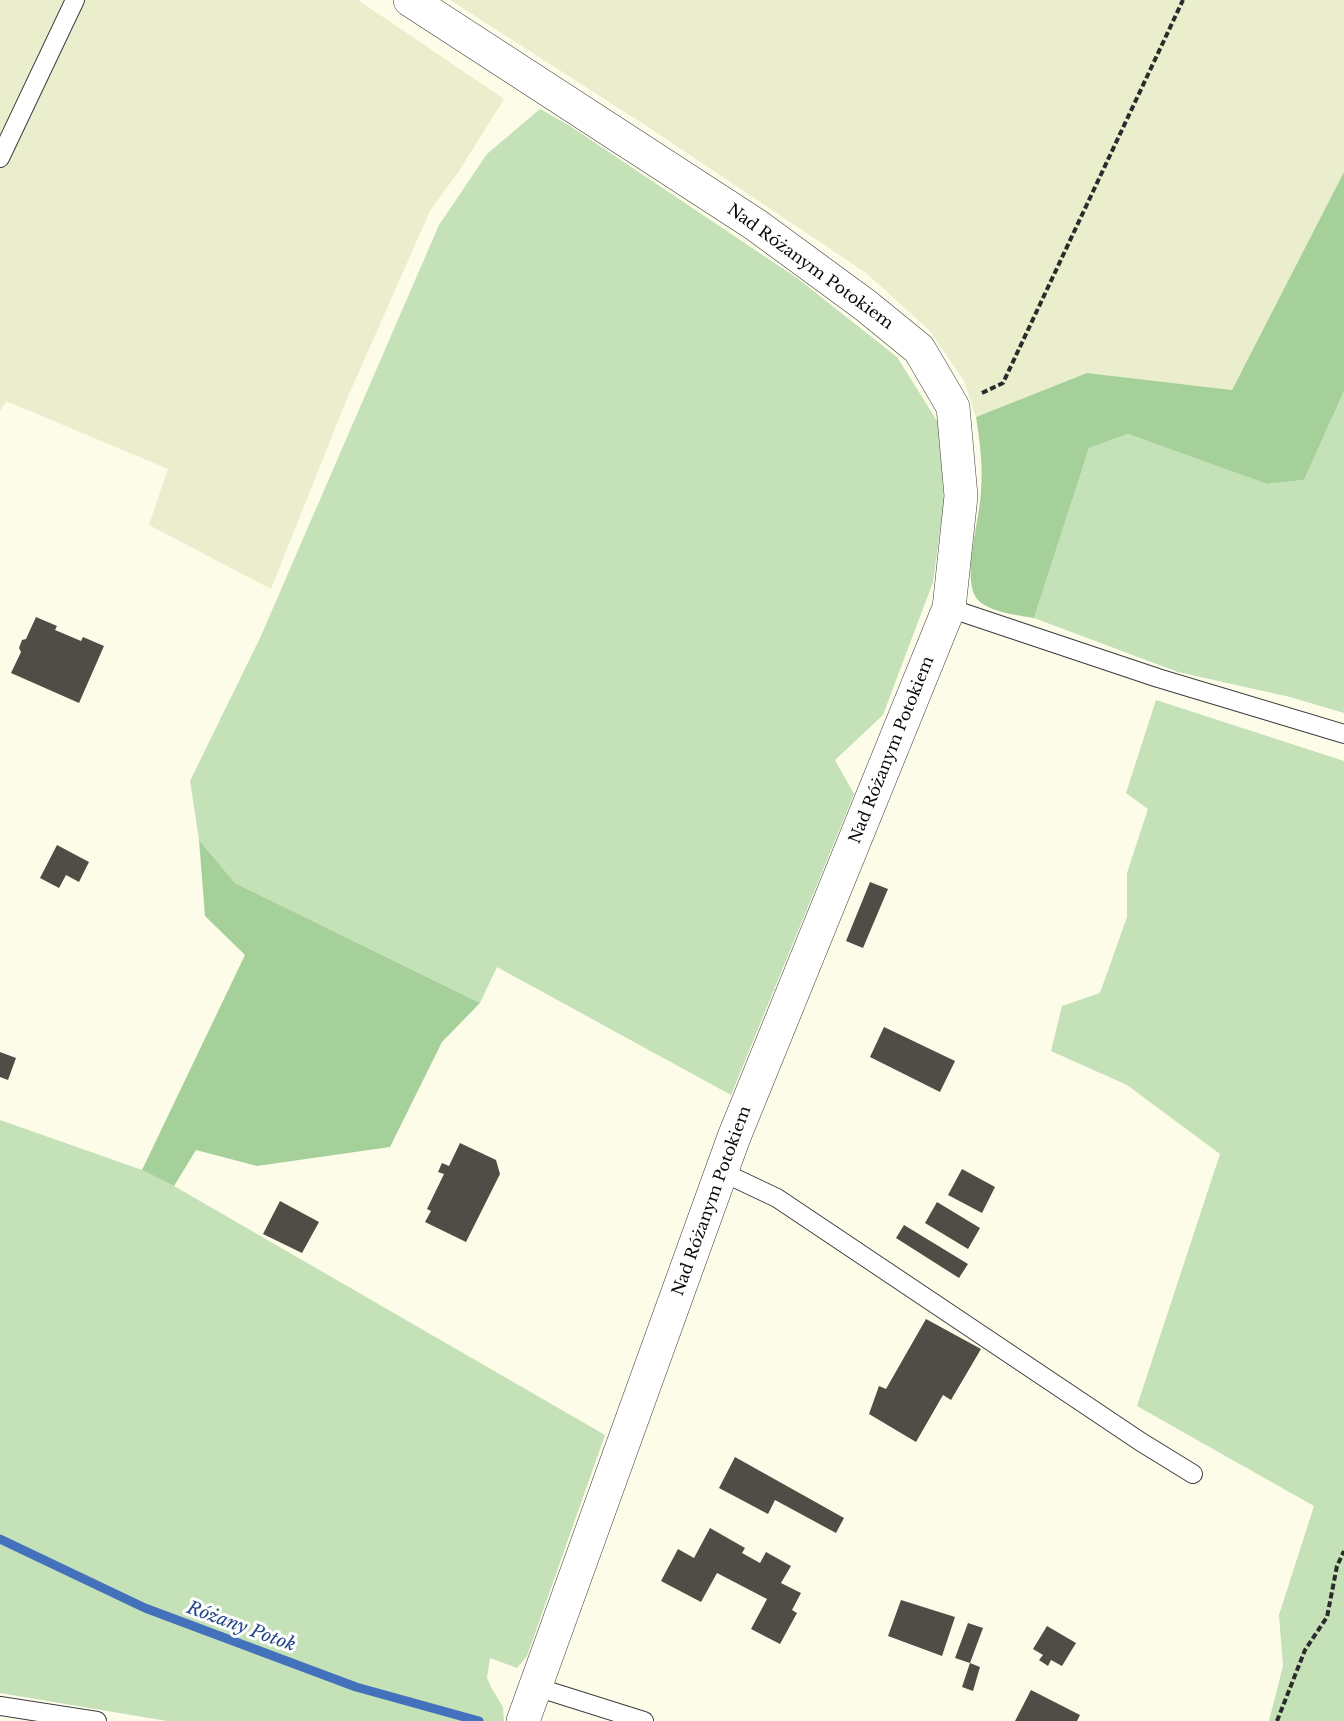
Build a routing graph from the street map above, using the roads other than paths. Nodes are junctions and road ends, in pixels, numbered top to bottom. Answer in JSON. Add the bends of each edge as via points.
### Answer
{"nodes":[{"id":1,"x":75,"y":0,"type":"edge"},
{"id":2,"x":410,"y":0,"type":"edge"},
{"id":3,"x":0,"y":158,"type":"edge"},
{"id":4,"x":950,"y":608,"type":"junction"},
{"id":5,"x":1344,"y":734,"type":"edge"},
{"id":6,"x":722,"y":1172,"type":"junction"},
{"id":7,"x":1193,"y":1474,"type":"dead end"},
{"id":8,"x":536,"y":1687,"type":"junction"},
{"id":9,"x":0,"y":1706,"type":"edge"},
{"id":10,"x":97,"y":1721,"type":"edge"},
{"id":11,"x":523,"y":1721,"type":"edge"},
{"id":12,"x":644,"y":1721,"type":"edge"}],
"edges":[{"from":1,"to":3,"type":"lane"},
{"from":2,"to":4,"type":"street","name":"Nad Różanym Potokiem","via":[[756,225],[919,350],[953,407],[961,496]]},
{"from":4,"to":5,"type":"lane","via":[[1158,678]]},
{"from":4,"to":6,"type":"street","name":"Nad Różanym Potokiem"},
{"from":6,"to":7,"type":"lane","via":[[777,1198]]},
{"from":6,"to":8,"type":"street","name":"Nad Różanym Potokiem"},
{"from":8,"to":11,"type":"street","name":"Nad Różanym Potokiem"},
{"from":8,"to":12,"type":"lane"},
{"from":9,"to":10,"type":"lane"}]}
